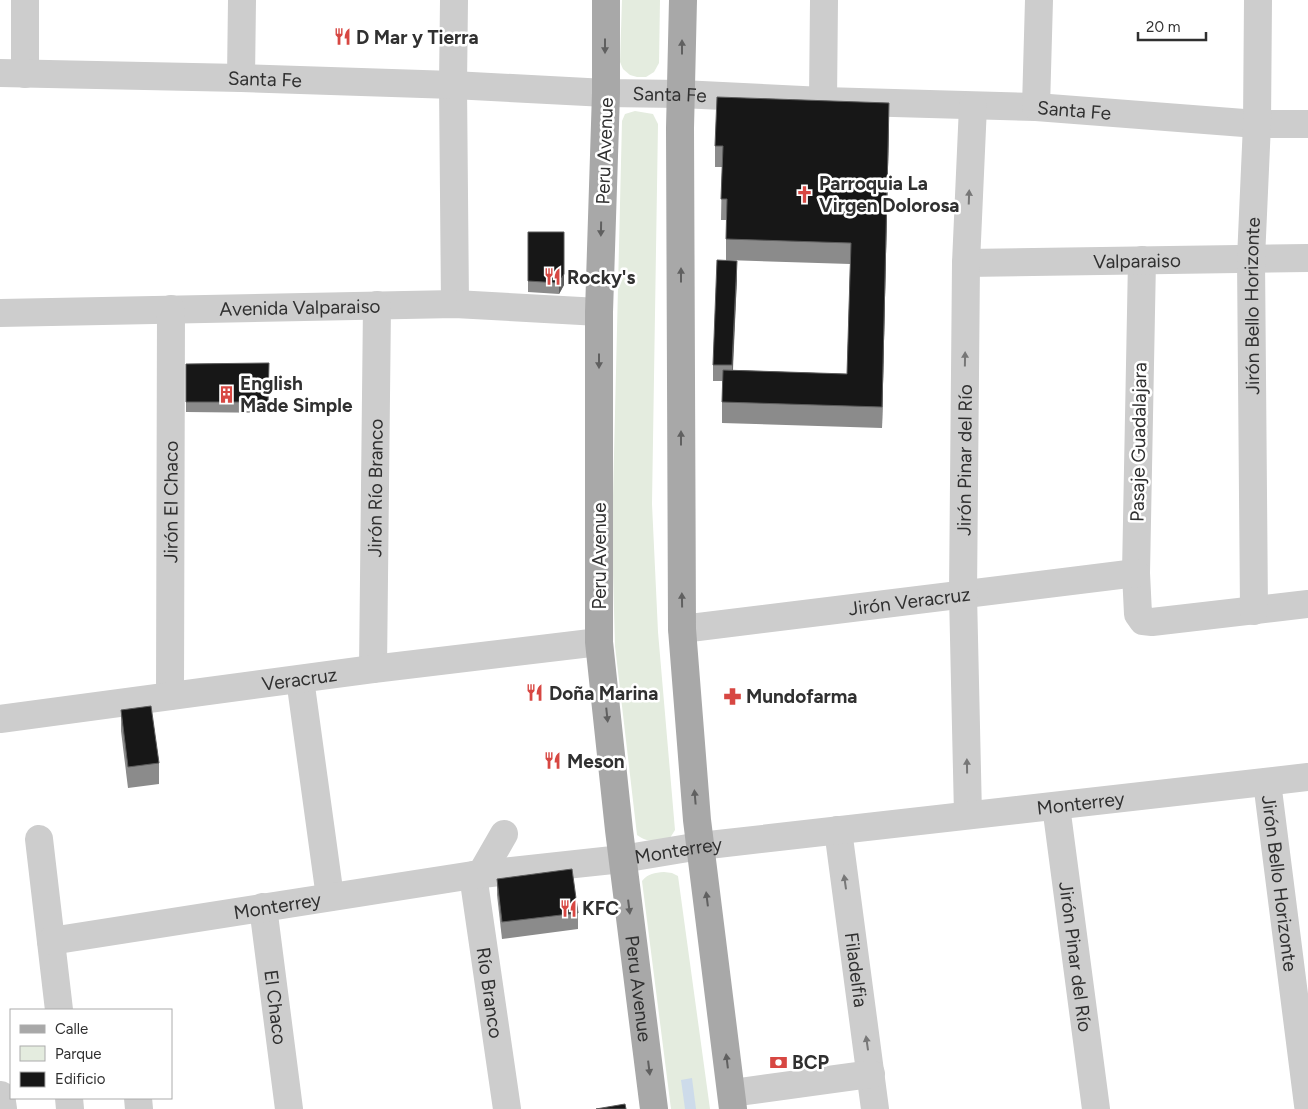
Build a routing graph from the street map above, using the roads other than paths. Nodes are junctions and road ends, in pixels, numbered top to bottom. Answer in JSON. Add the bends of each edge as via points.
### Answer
{"nodes":[{"id":1,"x":25,"y":0,"type":"edge"},
{"id":2,"x":242,"y":0,"type":"edge"},
{"id":3,"x":454,"y":0,"type":"edge"},
{"id":4,"x":606,"y":0,"type":"edge"},
{"id":5,"x":683,"y":0,"type":"edge"},
{"id":6,"x":824,"y":0,"type":"edge"},
{"id":7,"x":1038,"y":0,"type":"edge"},
{"id":8,"x":1258,"y":0,"type":"edge"},
{"id":9,"x":12,"y":74,"type":"edge"},
{"id":10,"x":241,"y":78,"type":"junction"},
{"id":11,"x":453,"y":85,"type":"junction"},
{"id":12,"x":606,"y":93,"type":"junction"},
{"id":13,"x":681,"y":94,"type":"junction"},
{"id":14,"x":823,"y":101,"type":"junction"},
{"id":15,"x":973,"y":106,"type":"junction"},
{"id":16,"x":1036,"y":107,"type":"junction"},
{"id":17,"x":1257,"y":124,"type":"junction"},
{"id":18,"x":1308,"y":124,"type":"edge"},
{"id":19,"x":1308,"y":258,"type":"edge"},
{"id":20,"x":1251,"y":259,"type":"junction"},
{"id":21,"x":1142,"y":260,"type":"junction"},
{"id":22,"x":966,"y":263,"type":"junction"},
{"id":23,"x":455,"y":304,"type":"junction"},
{"id":24,"x":376,"y":305,"type":"junction"},
{"id":25,"x":170,"y":310,"type":"junction"},
{"id":26,"x":599,"y":312,"type":"junction"},
{"id":27,"x":0,"y":313,"type":"edge"},
{"id":28,"x":1136,"y":573,"type":"junction"},
{"id":29,"x":963,"y":594,"type":"junction"},
{"id":30,"x":1308,"y":604,"type":"edge"},
{"id":31,"x":1254,"y":611,"type":"junction"},
{"id":32,"x":682,"y":629,"type":"junction"},
{"id":33,"x":599,"y":642,"type":"junction"},
{"id":34,"x":373,"y":669,"type":"junction"},
{"id":35,"x":300,"y":679,"type":"junction"},
{"id":36,"x":170,"y":696,"type":"junction"},
{"id":37,"x":0,"y":719,"type":"edge"},
{"id":38,"x":1308,"y":777,"type":"edge"},
{"id":39,"x":1267,"y":782,"type":"junction"},
{"id":40,"x":1056,"y":806,"type":"junction"},
{"id":41,"x":968,"y":815,"type":"junction"},
{"id":42,"x":838,"y":830,"type":"junction"},
{"id":43,"x":504,"y":834,"type":"dead end"},
{"id":44,"x":39,"y":838,"type":"dead end"},
{"id":45,"x":700,"y":846,"type":"junction"},
{"id":46,"x":622,"y":859,"type":"junction"},
{"id":47,"x":477,"y":875,"type":"junction"},
{"id":48,"x":330,"y":897,"type":"junction"},
{"id":49,"x":263,"y":907,"type":"junction"},
{"id":50,"x":51,"y":940,"type":"junction"},
{"id":51,"x":1299,"y":962,"type":"edge"},
{"id":52,"x":59,"y":1009,"type":"edge"},
{"id":53,"x":871,"y":1074,"type":"junction"},
{"id":54,"x":732,"y":1101,"type":"edge"},
{"id":55,"x":1308,"y":1105,"type":"edge"},
{"id":56,"x":649,"y":1108,"type":"edge"},
{"id":57,"x":289,"y":1109,"type":"edge"},
{"id":58,"x":507,"y":1109,"type":"edge"},
{"id":59,"x":875,"y":1109,"type":"edge"},
{"id":60,"x":1096,"y":1109,"type":"edge"}],
"edges":[{"from":1,"to":9,"type":"street"},
{"from":2,"to":10,"type":"street"},
{"from":3,"to":11,"type":"street"},
{"from":4,"to":12,"type":"main road","name":"Peru Avenue","one_way":true},
{"from":13,"to":5,"type":"main road","one_way":true},
{"from":6,"to":14,"type":"street"},
{"from":7,"to":16,"type":"street"},
{"from":8,"to":17,"type":"street","name":"Jirón Bello Horizonte"},
{"from":9,"to":10,"type":"street","name":"Santa Fe"},
{"from":10,"to":11,"type":"street","name":"Santa Fe"},
{"from":11,"to":12,"type":"street","name":"Santa Fe"},
{"from":11,"to":23,"type":"street"},
{"from":12,"to":13,"type":"street","name":"Santa Fe"},
{"from":12,"to":26,"type":"main road","name":"Peru Avenue","one_way":true},
{"from":13,"to":14,"type":"street","name":"Santa Fe"},
{"from":32,"to":13,"type":"main road","one_way":true},
{"from":14,"to":15,"type":"street","name":"Santa Fe"},
{"from":15,"to":16,"type":"street","name":"Santa Fe"},
{"from":22,"to":15,"type":"street","name":"Jirón Pinar del Río","one_way":true},
{"from":16,"to":17,"type":"street","name":"Santa Fe"},
{"from":17,"to":18,"type":"street","name":"Santa Fe"},
{"from":17,"to":20,"type":"street","name":"Jirón Bello Horizonte"},
{"from":19,"to":20,"type":"street","name":"Valparaiso"},
{"from":20,"to":21,"type":"street","name":"Valparaiso"},
{"from":20,"to":31,"type":"street","name":"Jirón Bello Horizonte"},
{"from":21,"to":22,"type":"street","name":"Valparaiso"},
{"from":21,"to":28,"type":"street","name":"Pasaje Guadalajara"},
{"from":29,"to":22,"type":"street","name":"Jirón Pinar del Río","one_way":true},
{"from":23,"to":24,"type":"street","name":"Avenida Valparaiso"},
{"from":23,"to":26,"type":"street","name":"Avenida Valparaiso"},
{"from":24,"to":25,"type":"street","name":"Avenida Valparaiso"},
{"from":24,"to":34,"type":"street","name":"Jirón Río Branco"},
{"from":25,"to":27,"type":"street","name":"Avenida Valparaiso"},
{"from":25,"to":36,"type":"street","name":"Jirón El Chaco"},
{"from":26,"to":33,"type":"main road","name":"Peru Avenue","one_way":true},
{"from":28,"to":29,"type":"street","name":"Jirón Veracruz"},
{"from":28,"to":31,"type":"street","name":"Pasaje Guadalajara","via":[[1138,614],[1143,622]]},
{"from":29,"to":32,"type":"street","name":"Jirón Veracruz"},
{"from":41,"to":29,"type":"street","name":"Jirón Pinar del Río","one_way":true},
{"from":30,"to":31,"type":"street"},
{"from":45,"to":32,"type":"main road","one_way":true},
{"from":33,"to":34,"type":"street","name":"Veracruz"},
{"from":33,"to":46,"type":"main road","name":"Peru Avenue","one_way":true},
{"from":34,"to":35,"type":"street","name":"Veracruz"},
{"from":35,"to":36,"type":"street","name":"Veracruz"},
{"from":35,"to":48,"type":"street"},
{"from":36,"to":37,"type":"street","name":"Veracruz"},
{"from":38,"to":39,"type":"street","name":"Monterrey"},
{"from":39,"to":40,"type":"street","name":"Monterrey"},
{"from":39,"to":51,"type":"street","name":"Jirón Bello Horizonte"},
{"from":40,"to":41,"type":"street","name":"Monterrey"},
{"from":40,"to":60,"type":"street","name":"Jirón Pinar del Río"},
{"from":41,"to":42,"type":"street","name":"Monterrey"},
{"from":42,"to":45,"type":"street","name":"Monterrey"},
{"from":53,"to":42,"type":"street","name":"Filadelfia","one_way":true},
{"from":43,"to":47,"type":"street"},
{"from":44,"to":50,"type":"street"},
{"from":45,"to":46,"type":"street","name":"Monterrey"},
{"from":54,"to":45,"type":"main road","one_way":true},
{"from":46,"to":47,"type":"street","name":"Monterrey"},
{"from":46,"to":56,"type":"main road","name":"Peru Avenue","one_way":true},
{"from":47,"to":48,"type":"street","name":"Monterrey"},
{"from":47,"to":58,"type":"street","name":"Río Branco"},
{"from":48,"to":49,"type":"street","name":"Monterrey"},
{"from":49,"to":50,"type":"street","name":"Monterrey"},
{"from":49,"to":57,"type":"street","name":"El Chaco"},
{"from":50,"to":52,"type":"street"},
{"from":51,"to":55,"type":"street","name":"Jirón Bello Horizonte"},
{"from":53,"to":54,"type":"street"},
{"from":53,"to":59,"type":"street","name":"Filadelfia"}]}
